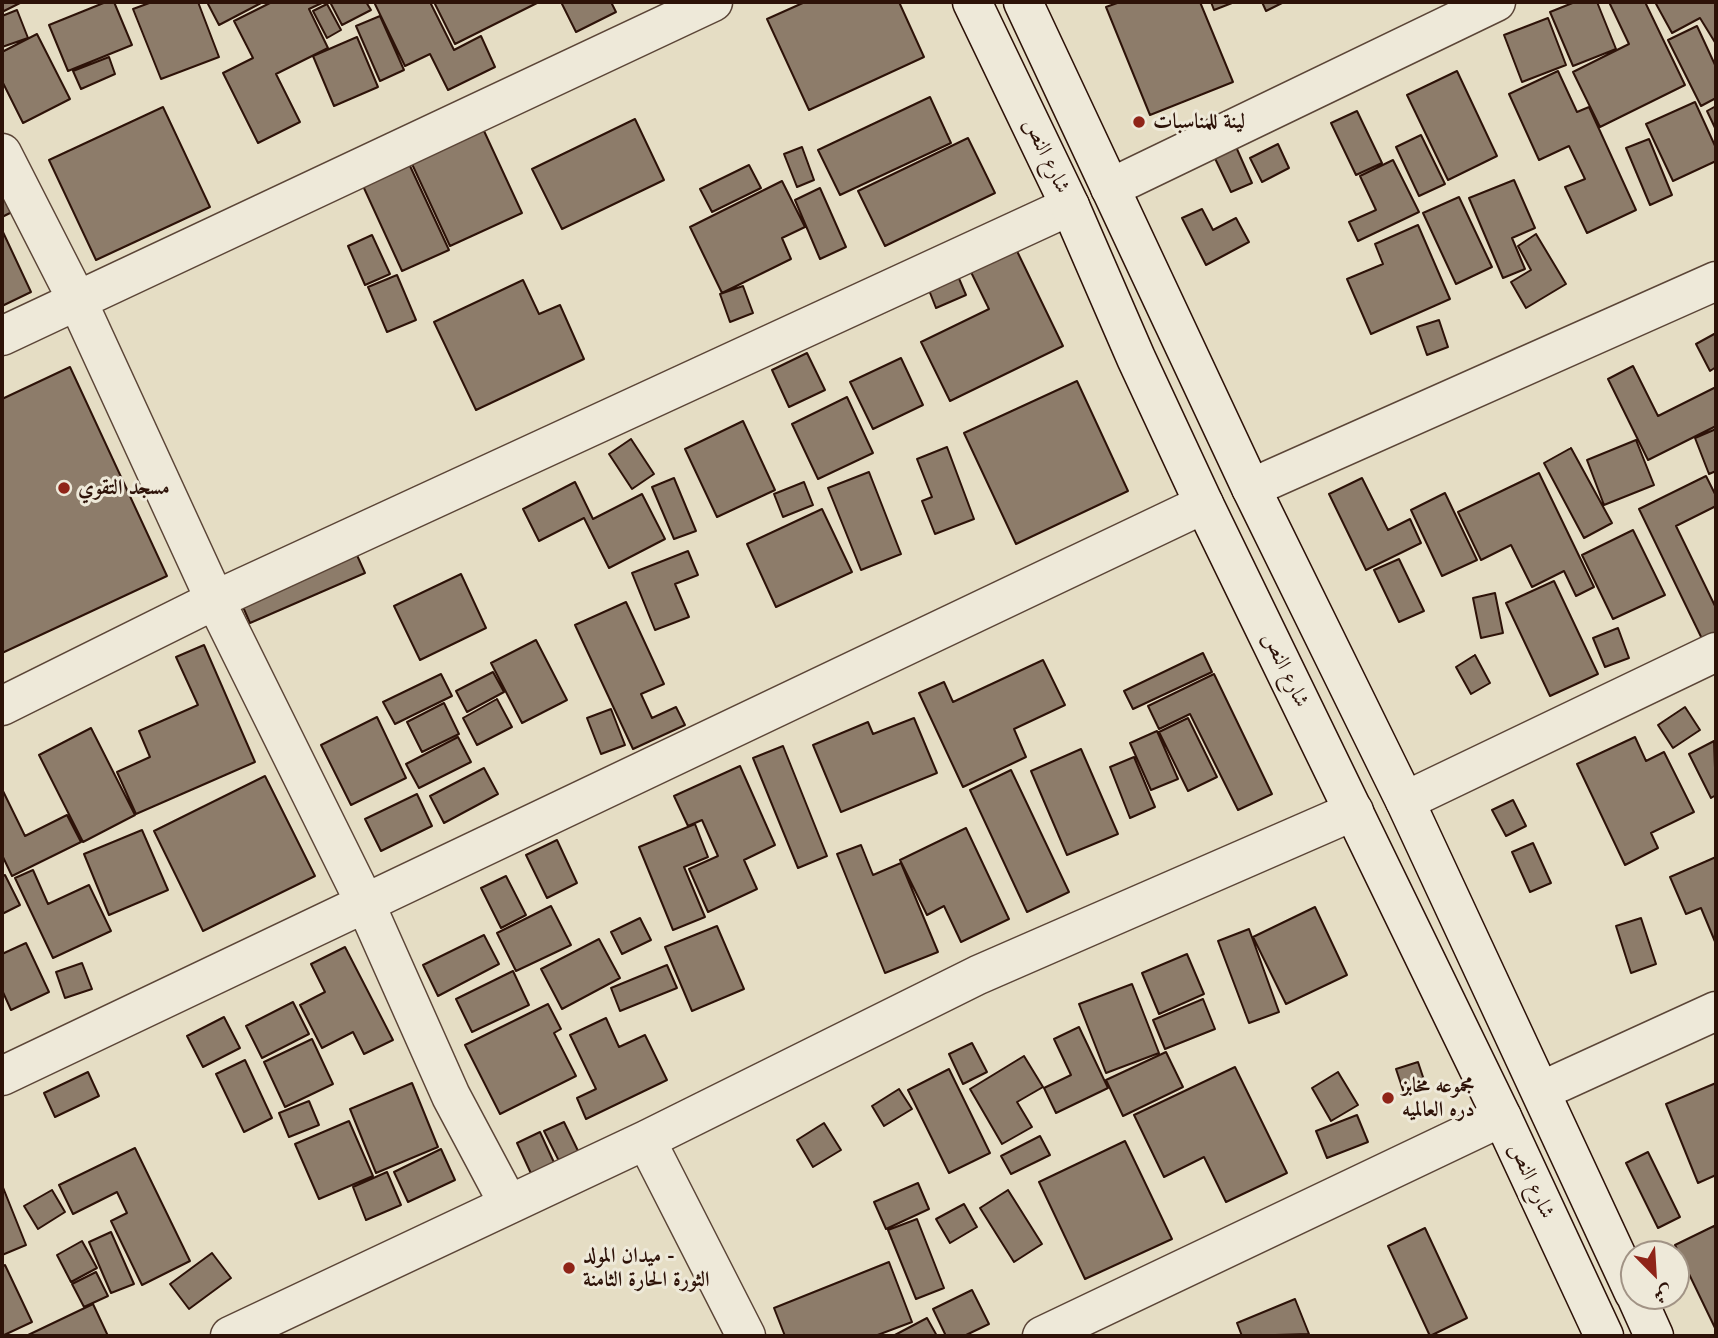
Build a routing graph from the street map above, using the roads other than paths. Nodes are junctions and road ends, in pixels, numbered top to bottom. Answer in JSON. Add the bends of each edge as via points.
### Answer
{"nodes":[{"id":1,"x":713,"y":2,"type":"edge"},
{"id":2,"x":972,"y":2,"type":"edge"},
{"id":3,"x":1023,"y":2,"type":"edge"},
{"id":4,"x":1496,"y":2,"type":"edge"},
{"id":5,"x":2,"y":153,"type":"edge"},
{"id":6,"x":1110,"y":188,"type":"junction"},
{"id":7,"x":1070,"y":206,"type":"junction"},
{"id":8,"x":1716,"y":281,"type":"edge"},
{"id":9,"x":77,"y":300,"type":"junction"},
{"id":10,"x":2,"y":336,"type":"edge"},
{"id":11,"x":1251,"y":488,"type":"junction"},
{"id":12,"x":1205,"y":503,"type":"junction"},
{"id":13,"x":215,"y":600,"type":"junction"},
{"id":14,"x":1716,"y":652,"type":"edge"},
{"id":15,"x":2,"y":706,"type":"edge"},
{"id":16,"x":1405,"y":801,"type":"junction"},
{"id":17,"x":1354,"y":811,"type":"junction"},
{"id":18,"x":365,"y":903,"type":"junction"},
{"id":19,"x":1716,"y":1011,"type":"edge"},
{"id":20,"x":2,"y":1076,"type":"edge"},
{"id":21,"x":1541,"y":1091,"type":"junction"},
{"id":22,"x":1502,"y":1117,"type":"junction"},
{"id":23,"x":646,"y":1140,"type":"junction"},
{"id":24,"x":508,"y":1203,"type":"junction"},
{"id":25,"x":1620,"y":1262,"type":"edge"},
{"id":26,"x":1642,"y":1310,"type":"edge"},
{"id":27,"x":230,"y":1336,"type":"edge"},
{"id":28,"x":746,"y":1336,"type":"edge"},
{"id":29,"x":1042,"y":1336,"type":"edge"},
{"id":30,"x":1604,"y":1336,"type":"edge"},
{"id":31,"x":1654,"y":1336,"type":"edge"}],
"edges":[{"from":1,"to":9,"type":"street"},
{"from":2,"to":7,"type":"street","name":"شارع النص"},
{"from":3,"to":6,"type":"street","name":"شارع النص"},
{"from":4,"to":6,"type":"street"},
{"from":5,"to":9,"type":"street"},
{"from":6,"to":11,"type":"street","name":"شارع النص"},
{"from":7,"to":12,"type":"street","name":"شارع النص"},
{"from":7,"to":13,"type":"street"},
{"from":8,"to":11,"type":"street"},
{"from":9,"to":10,"type":"street"},
{"from":9,"to":13,"type":"street"},
{"from":11,"to":16,"type":"street","name":"شارع النص"},
{"from":12,"to":17,"type":"street","name":"شارع النص"},
{"from":12,"to":18,"type":"street"},
{"from":13,"to":15,"type":"street"},
{"from":13,"to":18,"type":"street"},
{"from":14,"to":16,"type":"street"},
{"from":16,"to":21,"type":"street","name":"شارع النص"},
{"from":17,"to":22,"type":"street","name":"شارع النص"},
{"from":17,"to":23,"type":"street","via":[[978,975]]},
{"from":18,"to":20,"type":"street"},
{"from":18,"to":24,"type":"street","via":[[451,1096]]},
{"from":19,"to":21,"type":"street"},
{"from":21,"to":25,"type":"street","name":"شارع النص"},
{"from":22,"to":29,"type":"street"},
{"from":22,"to":30,"type":"street","name":"شارع النص"},
{"from":23,"to":24,"type":"street"},
{"from":23,"to":28,"type":"street"},
{"from":24,"to":27,"type":"street"},
{"from":26,"to":31,"type":"street","name":"شارع النص"}]}
